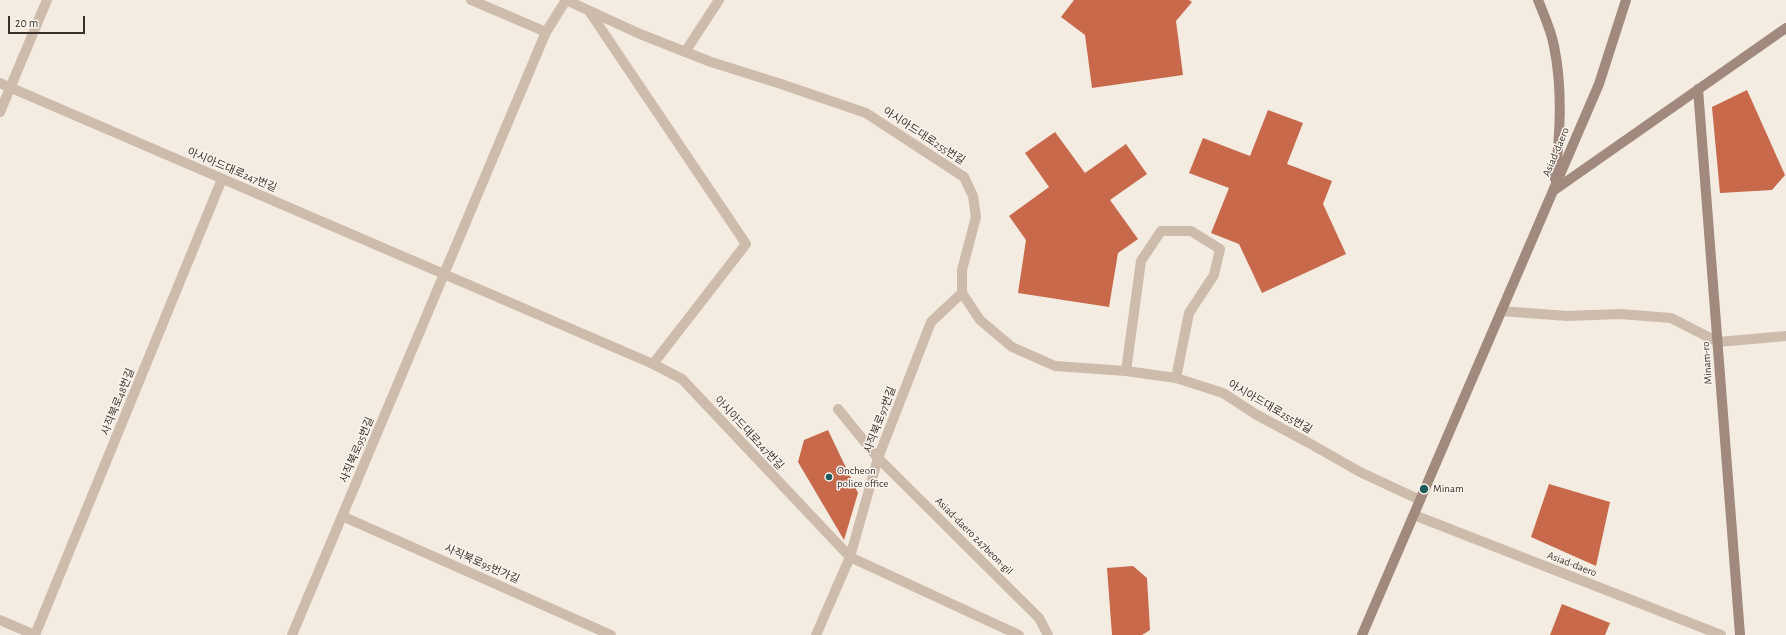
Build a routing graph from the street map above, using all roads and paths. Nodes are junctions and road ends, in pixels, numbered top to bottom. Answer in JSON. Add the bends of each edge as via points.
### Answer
{"nodes":[{"id":1,"x":47,"y":0,"type":"edge"},
{"id":2,"x":471,"y":0,"type":"edge"},
{"id":3,"x":719,"y":0,"type":"edge"},
{"id":4,"x":1538,"y":0,"type":"edge"},
{"id":5,"x":1626,"y":0,"type":"edge"},
{"id":6,"x":589,"y":11,"type":"junction"},
{"id":7,"x":1786,"y":28,"type":"edge"},
{"id":8,"x":546,"y":32,"type":"junction"},
{"id":9,"x":685,"y":52,"type":"junction"},
{"id":10,"x":0,"y":83,"type":"edge"},
{"id":11,"x":10,"y":88,"type":"junction"},
{"id":12,"x":1698,"y":89,"type":"junction"},
{"id":13,"x":0,"y":112,"type":"edge"},
{"id":14,"x":222,"y":179,"type":"junction"},
{"id":15,"x":1553,"y":191,"type":"junction"},
{"id":16,"x":444,"y":274,"type":"junction"},
{"id":17,"x":962,"y":293,"type":"junction"},
{"id":18,"x":1501,"y":311,"type":"junction"},
{"id":19,"x":1786,"y":336,"type":"edge"},
{"id":20,"x":1718,"y":342,"type":"junction"},
{"id":21,"x":653,"y":364,"type":"junction"},
{"id":22,"x":1126,"y":371,"type":"junction"},
{"id":23,"x":1176,"y":378,"type":"junction"},
{"id":24,"x":838,"y":409,"type":"dead end"},
{"id":25,"x":878,"y":458,"type":"junction"},
{"id":26,"x":1420,"y":500,"type":"junction"},
{"id":27,"x":1414,"y":515,"type":"junction"},
{"id":28,"x":342,"y":516,"type":"junction"},
{"id":29,"x":850,"y":557,"type":"junction"},
{"id":30,"x":0,"y":620,"type":"edge"},
{"id":31,"x":35,"y":635,"type":"edge"},
{"id":32,"x":292,"y":635,"type":"edge"},
{"id":33,"x":611,"y":635,"type":"edge"},
{"id":34,"x":816,"y":635,"type":"edge"},
{"id":35,"x":1019,"y":635,"type":"edge"},
{"id":36,"x":1048,"y":635,"type":"edge"},
{"id":37,"x":1362,"y":635,"type":"edge"},
{"id":38,"x":1721,"y":635,"type":"edge"},
{"id":39,"x":1740,"y":635,"type":"edge"}],
"edges":[{"from":1,"to":11,"type":"street"},
{"from":2,"to":8,"type":"street"},
{"from":3,"to":9,"type":"street"},
{"from":4,"to":15,"type":"main road","via":[[1554,46],[1558,69],[1559,139]]},
{"from":5,"to":15,"type":"main road","name":"Asiad-daero","via":[[1599,84]]},
{"from":6,"to":8,"type":"street","name":"아시아드대로255번길","via":[[566,0]]},
{"from":6,"to":9,"type":"street","name":"아시아드대로255번길"},
{"from":6,"to":21,"type":"street","via":[[746,244]]},
{"from":7,"to":12,"type":"main road"},
{"from":8,"to":16,"type":"street"},
{"from":9,"to":17,"type":"street","name":"아시아드대로255번길","via":[[866,113],[964,177],[973,196],[976,217],[962,270]]},
{"from":10,"to":11,"type":"street","name":"아시아드대로247번길"},
{"from":11,"to":13,"type":"street"},
{"from":11,"to":14,"type":"street","name":"아시아드대로247번길"},
{"from":12,"to":15,"type":"main road"},
{"from":12,"to":20,"type":"main road","name":"Minam-ro"},
{"from":14,"to":16,"type":"street","name":"아시아드대로247번길"},
{"from":14,"to":31,"type":"street","name":"사직북로48번길"},
{"from":15,"to":18,"type":"main road","name":"Asiad-daero"},
{"from":16,"to":21,"type":"street","name":"아시아드대로247번길"},
{"from":16,"to":28,"type":"street","name":"사직북로95번길"},
{"from":17,"to":22,"type":"street","name":"아시아드대로255번길","via":[[980,320],[1012,347],[1055,366]]},
{"from":17,"to":25,"type":"street","name":"사직북로97번길","via":[[931,322]]},
{"from":18,"to":20,"type":"street","via":[[1567,316],[1620,314],[1671,318]]},
{"from":18,"to":26,"type":"main road","name":"Asiad-daero"},
{"from":19,"to":20,"type":"street"},
{"from":20,"to":39,"type":"main road","name":"Minam-ro"},
{"from":21,"to":29,"type":"street","name":"아시아드대로247번길","via":[[682,379]]},
{"from":22,"to":23,"type":"street","name":"아시아드대로255번길"},
{"from":22,"to":23,"type":"street","via":[[1141,261],[1161,231],[1191,231],[1220,248],[1214,275],[1189,314]]},
{"from":23,"to":26,"type":"street","name":"아시아드대로255번길","via":[[1223,393],[1360,472]]},
{"from":24,"to":25,"type":"street","name":"Asiad-daero 247beon-gil"},
{"from":25,"to":29,"type":"street","name":"사직북로97번길"},
{"from":25,"to":36,"type":"street","name":"Asiad-daero 247beon-gil","via":[[1039,618]]},
{"from":26,"to":27,"type":"main road","name":"Asiad-daero"},
{"from":27,"to":37,"type":"main road","name":"Asiad-daero"},
{"from":27,"to":38,"type":"street","name":"Asiad-daero"},
{"from":28,"to":32,"type":"street","name":"사직북로95번길"},
{"from":28,"to":33,"type":"street","name":"사직북로95번가길"},
{"from":29,"to":34,"type":"street","name":"사직북로97번길"},
{"from":29,"to":35,"type":"street","name":"아시아드대로247번길"},
{"from":30,"to":31,"type":"street"}]}
